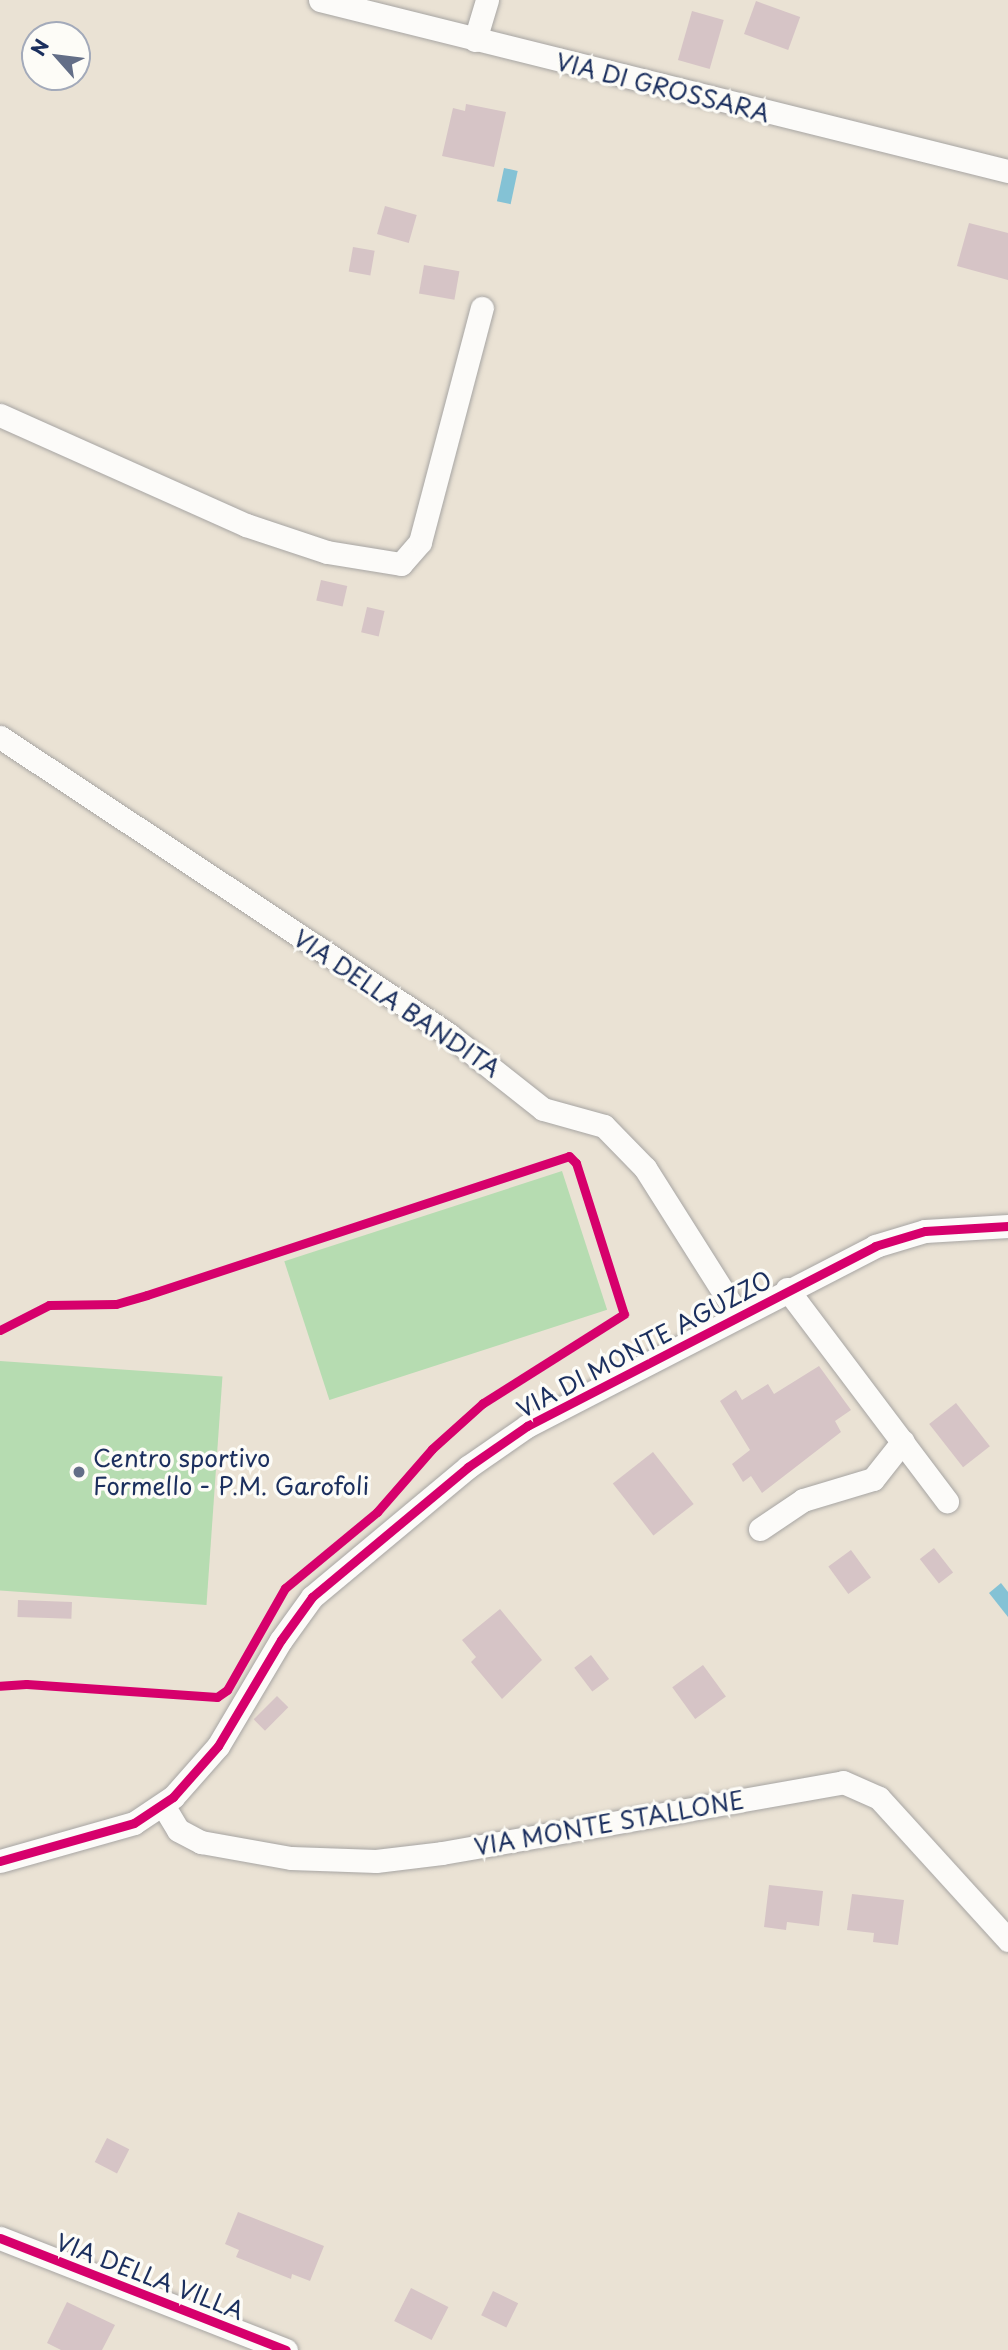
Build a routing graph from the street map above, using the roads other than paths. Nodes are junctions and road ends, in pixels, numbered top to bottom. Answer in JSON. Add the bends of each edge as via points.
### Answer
{"nodes":[{"id":1,"x":320,"y":0,"type":"edge"},
{"id":2,"x":487,"y":0,"type":"edge"},
{"id":3,"x":475,"y":40,"type":"junction"},
{"id":4,"x":1008,"y":171,"type":"edge"},
{"id":5,"x":482,"y":307,"type":"dead end"},
{"id":6,"x":0,"y":415,"type":"edge"},
{"id":7,"x":0,"y":737,"type":"edge"},
{"id":8,"x":1008,"y":1226,"type":"edge"},
{"id":9,"x":787,"y":1289,"type":"junction"},
{"id":10,"x":738,"y":1315,"type":"junction"},
{"id":11,"x":903,"y":1441,"type":"junction"},
{"id":12,"x":947,"y":1501,"type":"dead end"},
{"id":13,"x":760,"y":1530,"type":"dead end"},
{"id":14,"x":163,"y":1805,"type":"junction"},
{"id":15,"x":0,"y":1861,"type":"edge"},
{"id":16,"x":1008,"y":1940,"type":"edge"},
{"id":17,"x":0,"y":2238,"type":"edge"},
{"id":18,"x":286,"y":2350,"type":"edge"}],
"edges":[{"from":1,"to":3,"type":"street","name":"VIA DI GROSSARA"},
{"from":2,"to":3,"type":"street"},
{"from":3,"to":4,"type":"street","name":"VIA DI GROSSARA"},
{"from":5,"to":6,"type":"street","via":[[420,542],[401,564],[327,552],[246,525]]},
{"from":7,"to":10,"type":"street","name":"VIA DELLA BANDITA","via":[[448,1034],[543,1109],[604,1126],[645,1168]]},
{"from":8,"to":9,"type":"street","name":"VIA DI MONTE AGUZZO","via":[[938,1229],[901,1237]]},
{"from":9,"to":10,"type":"street","name":"VIA DI MONTE AGUZZO"},
{"from":9,"to":11,"type":"street"},
{"from":10,"to":14,"type":"street","name":"VIA DI MONTE AGUZZO","via":[[506,1440],[330,1580],[294,1620],[218,1746]]},
{"from":11,"to":12,"type":"street"},
{"from":11,"to":13,"type":"street","via":[[873,1479],[803,1500]]},
{"from":14,"to":15,"type":"street","name":"VIA DI MONTE AGUZZO","via":[[134,1823]]},
{"from":14,"to":16,"type":"street","name":"VIA MONTE STALLONE","via":[[178,1830],[201,1842],[291,1858],[376,1861],[454,1852],[828,1783],[850,1783],[879,1798]]},
{"from":17,"to":18,"type":"street","name":"VIA DELLA VILLA"}]}
